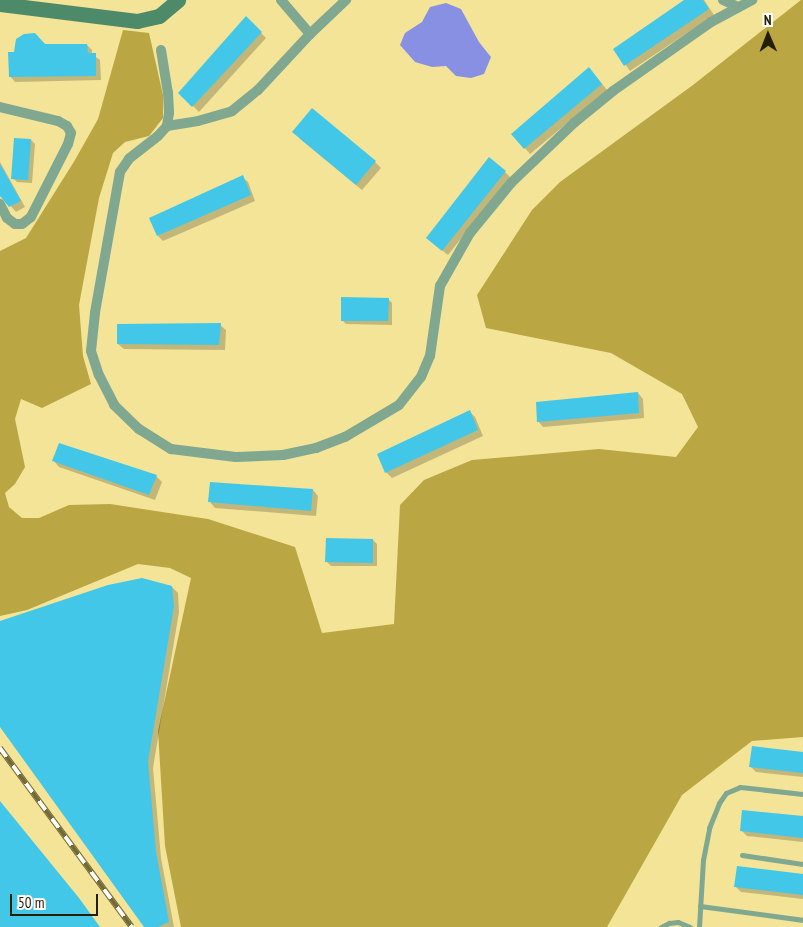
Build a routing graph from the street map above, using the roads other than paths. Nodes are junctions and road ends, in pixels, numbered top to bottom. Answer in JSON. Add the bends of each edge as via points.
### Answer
{"nodes":[{"id":1,"x":178,"y":0,"type":"edge"},
{"id":2,"x":281,"y":0,"type":"edge"},
{"id":3,"x":346,"y":0,"type":"edge"},
{"id":4,"x":722,"y":0,"type":"edge"},
{"id":5,"x":752,"y":0,"type":"edge"},
{"id":6,"x":0,"y":4,"type":"edge"},
{"id":7,"x":738,"y":7,"type":"junction"},
{"id":8,"x":310,"y":34,"type":"junction"},
{"id":9,"x":161,"y":50,"type":"dead end"},
{"id":10,"x":0,"y":107,"type":"edge"},
{"id":11,"x":167,"y":126,"type":"junction"},
{"id":12,"x":0,"y":204,"type":"edge"},
{"id":13,"x":803,"y":794,"type":"edge"},
{"id":14,"x":742,"y":856,"type":"dead end"},
{"id":15,"x":803,"y":864,"type":"edge"},
{"id":16,"x":700,"y":906,"type":"junction"},
{"id":17,"x":803,"y":920,"type":"edge"},
{"id":18,"x":661,"y":927,"type":"edge"},
{"id":19,"x":690,"y":927,"type":"edge"},
{"id":20,"x":699,"y":927,"type":"edge"}],
"edges":[{"from":1,"to":6,"type":"street","via":[[159,16],[137,21]]},
{"from":2,"to":8,"type":"street"},
{"from":3,"to":8,"type":"street"},
{"from":4,"to":7,"type":"street"},
{"from":5,"to":7,"type":"street"},
{"from":7,"to":11,"type":"street","via":[[711,22],[613,91],[511,183],[470,233],[443,280],[430,356],[421,377],[399,405],[345,437],[283,455],[236,457],[171,450],[139,429],[114,405],[99,375],[91,351],[120,172]]},
{"from":8,"to":11,"type":"street","via":[[258,90],[232,111]]},
{"from":9,"to":11,"type":"street","via":[[168,93]]},
{"from":10,"to":12,"type":"street","via":[[58,121],[71,133],[31,217],[22,224],[15,224],[7,218]]},
{"from":13,"to":16,"type":"lane","via":[[740,787],[726,793],[709,828]]},
{"from":14,"to":15,"type":"lane"},
{"from":16,"to":17,"type":"lane"},
{"from":16,"to":20,"type":"lane"},
{"from":18,"to":19,"type":"lane","via":[[669,922],[678,922]]}]}
